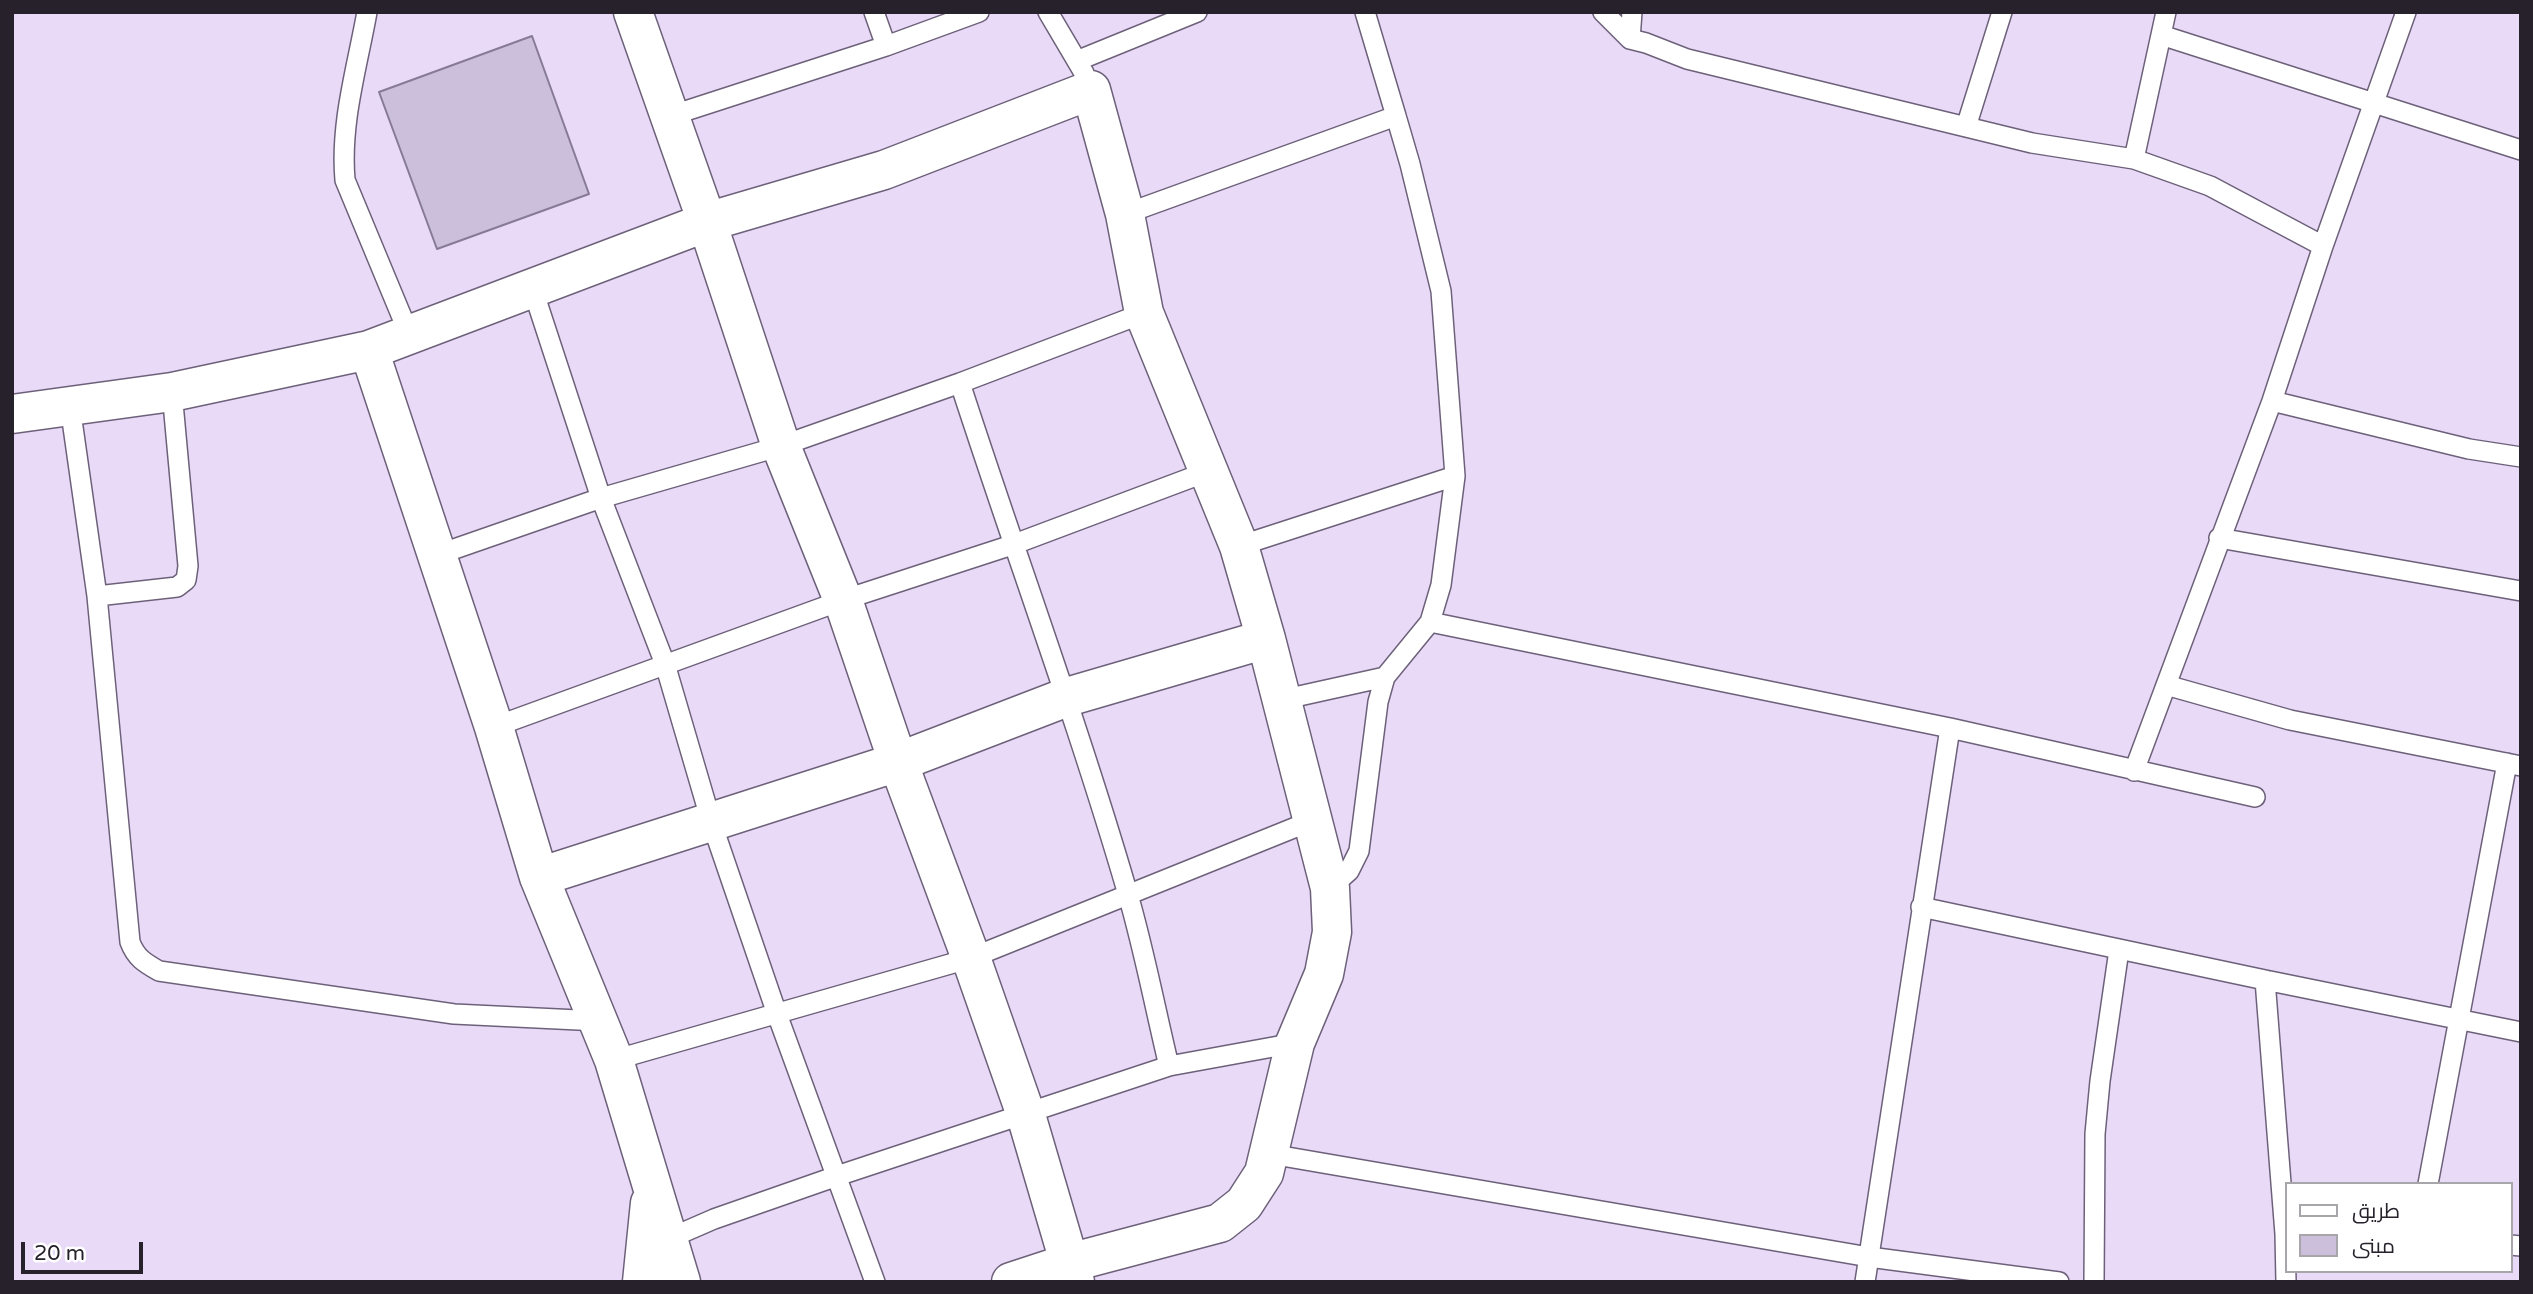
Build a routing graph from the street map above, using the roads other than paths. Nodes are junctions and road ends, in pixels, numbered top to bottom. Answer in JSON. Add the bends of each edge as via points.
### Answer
{"nodes":[{"id":1,"x":367,"y":12,"type":"edge"},
{"id":2,"x":633,"y":12,"type":"edge"},
{"id":3,"x":874,"y":12,"type":"edge"},
{"id":4,"x":979,"y":12,"type":"edge"},
{"id":5,"x":1048,"y":12,"type":"edge"},
{"id":6,"x":1197,"y":12,"type":"edge"},
{"id":7,"x":1365,"y":12,"type":"edge"},
{"id":8,"x":1603,"y":12,"type":"edge"},
{"id":9,"x":1633,"y":12,"type":"edge"},
{"id":10,"x":2001,"y":12,"type":"edge"},
{"id":11,"x":2166,"y":12,"type":"edge"},
{"id":12,"x":2406,"y":12,"type":"edge"},
{"id":13,"x":2161,"y":35,"type":"junction"},
{"id":14,"x":1630,"y":39,"type":"junction"},
{"id":15,"x":886,"y":46,"type":"junction"},
{"id":16,"x":1085,"y":75,"type":"junction"},
{"id":17,"x":2373,"y":101,"type":"junction"},
{"id":18,"x":670,"y":116,"type":"junction"},
{"id":19,"x":1396,"y":116,"type":"junction"},
{"id":20,"x":1966,"y":127,"type":"junction"},
{"id":21,"x":2521,"y":150,"type":"edge"},
{"id":22,"x":2134,"y":159,"type":"junction"},
{"id":23,"x":1125,"y":214,"type":"junction"},
{"id":24,"x":707,"y":222,"type":"junction"},
{"id":25,"x":2322,"y":246,"type":"junction"},
{"id":26,"x":533,"y":287,"type":"junction"},
{"id":27,"x":1144,"y":313,"type":"junction"},
{"id":28,"x":409,"y":334,"type":"junction"},
{"id":29,"x":369,"y":350,"type":"junction"},
{"id":30,"x":960,"y":383,"type":"junction"},
{"id":31,"x":172,"y":392,"type":"junction"},
{"id":32,"x":2272,"y":401,"type":"junction"},
{"id":33,"x":70,"y":406,"type":"junction"},
{"id":34,"x":12,"y":414,"type":"edge"},
{"id":35,"x":781,"y":446,"type":"junction"},
{"id":36,"x":2521,"y":457,"type":"edge"},
{"id":37,"x":1209,"y":471,"type":"junction"},
{"id":38,"x":1455,"y":476,"type":"junction"},
{"id":39,"x":601,"y":498,"type":"junction"},
{"id":40,"x":2219,"y":538,"type":"junction"},
{"id":41,"x":1013,"y":545,"type":"junction"},
{"id":42,"x":1239,"y":546,"type":"junction"},
{"id":43,"x":436,"y":555,"type":"junction"},
{"id":44,"x":2521,"y":591,"type":"edge"},
{"id":45,"x":97,"y":596,"type":"junction"},
{"id":46,"x":843,"y":600,"type":"junction"},
{"id":47,"x":1430,"y":622,"type":"junction"},
{"id":48,"x":1266,"y":639,"type":"junction"},
{"id":49,"x":665,"y":664,"type":"junction"},
{"id":50,"x":1385,"y":677,"type":"junction"},
{"id":51,"x":2166,"y":685,"type":"junction"},
{"id":52,"x":1067,"y":697,"type":"junction"},
{"id":53,"x":1281,"y":700,"type":"junction"},
{"id":54,"x":494,"y":727,"type":"junction"},
{"id":55,"x":1950,"y":728,"type":"junction"},
{"id":56,"x":898,"y":762,"type":"junction"},
{"id":57,"x":2514,"y":765,"type":"edge"},
{"id":58,"x":2134,"y":771,"type":"junction"},
{"id":59,"x":2255,"y":797,"type":"dead end"},
{"id":60,"x":711,"y":821,"type":"junction"},
{"id":61,"x":1311,"y":821,"type":"junction"},
{"id":62,"x":539,"y":877,"type":"junction"},
{"id":63,"x":1330,"y":888,"type":"junction"},
{"id":64,"x":1128,"y":894,"type":"junction"},
{"id":65,"x":1921,"y":907,"type":"junction"},
{"id":66,"x":2119,"y":950,"type":"junction"},
{"id":67,"x":971,"y":958,"type":"junction"},
{"id":68,"x":2265,"y":981,"type":"junction"},
{"id":69,"x":777,"y":1014,"type":"junction"},
{"id":70,"x":2460,"y":1020,"type":"junction"},
{"id":71,"x":599,"y":1021,"type":"junction"},
{"id":72,"x":2521,"y":1032,"type":"edge"},
{"id":73,"x":1295,"y":1043,"type":"junction"},
{"id":74,"x":614,"y":1060,"type":"junction"},
{"id":75,"x":1169,"y":1066,"type":"junction"},
{"id":76,"x":1026,"y":1115,"type":"junction"},
{"id":77,"x":1270,"y":1154,"type":"junction"},
{"id":78,"x":837,"y":1176,"type":"junction"},
{"id":79,"x":2428,"y":1182,"type":"edge"},
{"id":80,"x":651,"y":1187,"type":"junction"},
{"id":81,"x":2284,"y":1210,"type":"edge"},
{"id":82,"x":668,"y":1239,"type":"junction"},
{"id":83,"x":1869,"y":1257,"type":"junction"},
{"id":84,"x":1072,"y":1272,"type":"edge"},
{"id":85,"x":642,"y":1282,"type":"edge"},
{"id":86,"x":681,"y":1282,"type":"edge"},
{"id":87,"x":875,"y":1282,"type":"edge"},
{"id":88,"x":1011,"y":1282,"type":"edge"},
{"id":89,"x":1865,"y":1282,"type":"edge"},
{"id":90,"x":2059,"y":1282,"type":"edge"},
{"id":91,"x":2094,"y":1282,"type":"edge"}],
"edges":[{"from":1,"to":28,"type":"lane","via":[[346,121],[345,180]]},
{"from":2,"to":18,"type":"street"},
{"from":3,"to":15,"type":"lane"},
{"from":4,"to":15,"type":"lane"},
{"from":5,"to":16,"type":"lane"},
{"from":6,"to":16,"type":"lane"},
{"from":7,"to":19,"type":"lane"},
{"from":8,"to":14,"type":"lane"},
{"from":9,"to":14,"type":"lane"},
{"from":10,"to":20,"type":"lane"},
{"from":11,"to":13,"type":"lane"},
{"from":12,"to":17,"type":"lane"},
{"from":13,"to":17,"type":"lane"},
{"from":13,"to":22,"type":"lane"},
{"from":14,"to":20,"type":"lane","via":[[1687,59]]},
{"from":15,"to":18,"type":"lane"},
{"from":16,"to":23,"type":"street"},
{"from":16,"to":24,"type":"street","via":[[884,170]]},
{"from":17,"to":21,"type":"lane"},
{"from":17,"to":25,"type":"lane"},
{"from":18,"to":24,"type":"street"},
{"from":19,"to":23,"type":"lane"},
{"from":19,"to":38,"type":"lane","via":[[1441,291]]},
{"from":20,"to":22,"type":"lane"},
{"from":22,"to":25,"type":"lane","via":[[2210,186]]},
{"from":23,"to":27,"type":"street"},
{"from":24,"to":26,"type":"street"},
{"from":24,"to":35,"type":"street"},
{"from":25,"to":32,"type":"lane"},
{"from":26,"to":28,"type":"street"},
{"from":26,"to":39,"type":"lane"},
{"from":27,"to":30,"type":"lane"},
{"from":27,"to":37,"type":"street"},
{"from":28,"to":29,"type":"street"},
{"from":29,"to":31,"type":"street"},
{"from":29,"to":43,"type":"street"},
{"from":30,"to":35,"type":"lane"},
{"from":30,"to":41,"type":"lane"},
{"from":31,"to":33,"type":"street"},
{"from":31,"to":45,"type":"lane","via":[[186,580],[177,587]]},
{"from":32,"to":36,"type":"lane","via":[[2469,449]]},
{"from":32,"to":40,"type":"lane"},
{"from":33,"to":34,"type":"street"},
{"from":33,"to":45,"type":"lane"},
{"from":35,"to":39,"type":"lane"},
{"from":35,"to":46,"type":"street"},
{"from":37,"to":41,"type":"lane"},
{"from":37,"to":42,"type":"street"},
{"from":38,"to":42,"type":"lane"},
{"from":38,"to":47,"type":"lane","via":[[1441,585]]},
{"from":39,"to":43,"type":"lane"},
{"from":39,"to":49,"type":"lane"},
{"from":40,"to":44,"type":"lane"},
{"from":40,"to":51,"type":"lane"},
{"from":41,"to":46,"type":"lane"},
{"from":41,"to":52,"type":"lane"},
{"from":42,"to":48,"type":"street"},
{"from":43,"to":54,"type":"street"},
{"from":45,"to":71,"type":"lane","via":[[130,942],[140,960],[159,971],[454,1014]]},
{"from":46,"to":49,"type":"lane"},
{"from":46,"to":56,"type":"street"},
{"from":47,"to":50,"type":"lane"},
{"from":47,"to":55,"type":"lane"},
{"from":48,"to":52,"type":"street"},
{"from":48,"to":53,"type":"street"},
{"from":49,"to":54,"type":"lane"},
{"from":49,"to":60,"type":"lane"},
{"from":50,"to":53,"type":"lane"},
{"from":50,"to":63,"type":"lane","via":[[1359,851],[1349,871]]},
{"from":51,"to":57,"type":"lane","via":[[2290,720]]},
{"from":51,"to":58,"type":"lane"},
{"from":52,"to":56,"type":"street"},
{"from":52,"to":64,"type":"lane"},
{"from":53,"to":61,"type":"street"},
{"from":54,"to":62,"type":"street"},
{"from":55,"to":58,"type":"lane"},
{"from":55,"to":65,"type":"lane"},
{"from":56,"to":60,"type":"street"},
{"from":56,"to":67,"type":"street"},
{"from":57,"to":70,"type":"lane"},
{"from":58,"to":59,"type":"lane"},
{"from":60,"to":62,"type":"street"},
{"from":60,"to":69,"type":"lane"},
{"from":61,"to":63,"type":"street"},
{"from":61,"to":64,"type":"lane"},
{"from":62,"to":71,"type":"street"},
{"from":63,"to":73,"type":"street","via":[[1332,932],[1324,974]]},
{"from":64,"to":67,"type":"lane"},
{"from":64,"to":75,"type":"lane"},
{"from":65,"to":66,"type":"lane"},
{"from":65,"to":83,"type":"lane"},
{"from":66,"to":68,"type":"lane"},
{"from":66,"to":91,"type":"lane","via":[[2095,1133]]},
{"from":67,"to":69,"type":"lane"},
{"from":67,"to":76,"type":"street"},
{"from":68,"to":70,"type":"lane"},
{"from":68,"to":81,"type":"lane"},
{"from":69,"to":74,"type":"lane"},
{"from":69,"to":78,"type":"lane"},
{"from":70,"to":72,"type":"lane"},
{"from":70,"to":79,"type":"lane"},
{"from":71,"to":74,"type":"street"},
{"from":73,"to":75,"type":"lane"},
{"from":73,"to":77,"type":"street"},
{"from":74,"to":80,"type":"street"},
{"from":75,"to":76,"type":"lane"},
{"from":76,"to":78,"type":"lane"},
{"from":76,"to":84,"type":"street"},
{"from":77,"to":83,"type":"lane"},
{"from":77,"to":84,"type":"street","via":[[1244,1204],[1220,1223]]},
{"from":78,"to":82,"type":"lane"},
{"from":78,"to":87,"type":"lane"},
{"from":80,"to":82,"type":"street"},
{"from":80,"to":85,"type":"street"},
{"from":82,"to":86,"type":"street"},
{"from":83,"to":89,"type":"lane"},
{"from":83,"to":90,"type":"lane"},
{"from":84,"to":88,"type":"street"}]}
